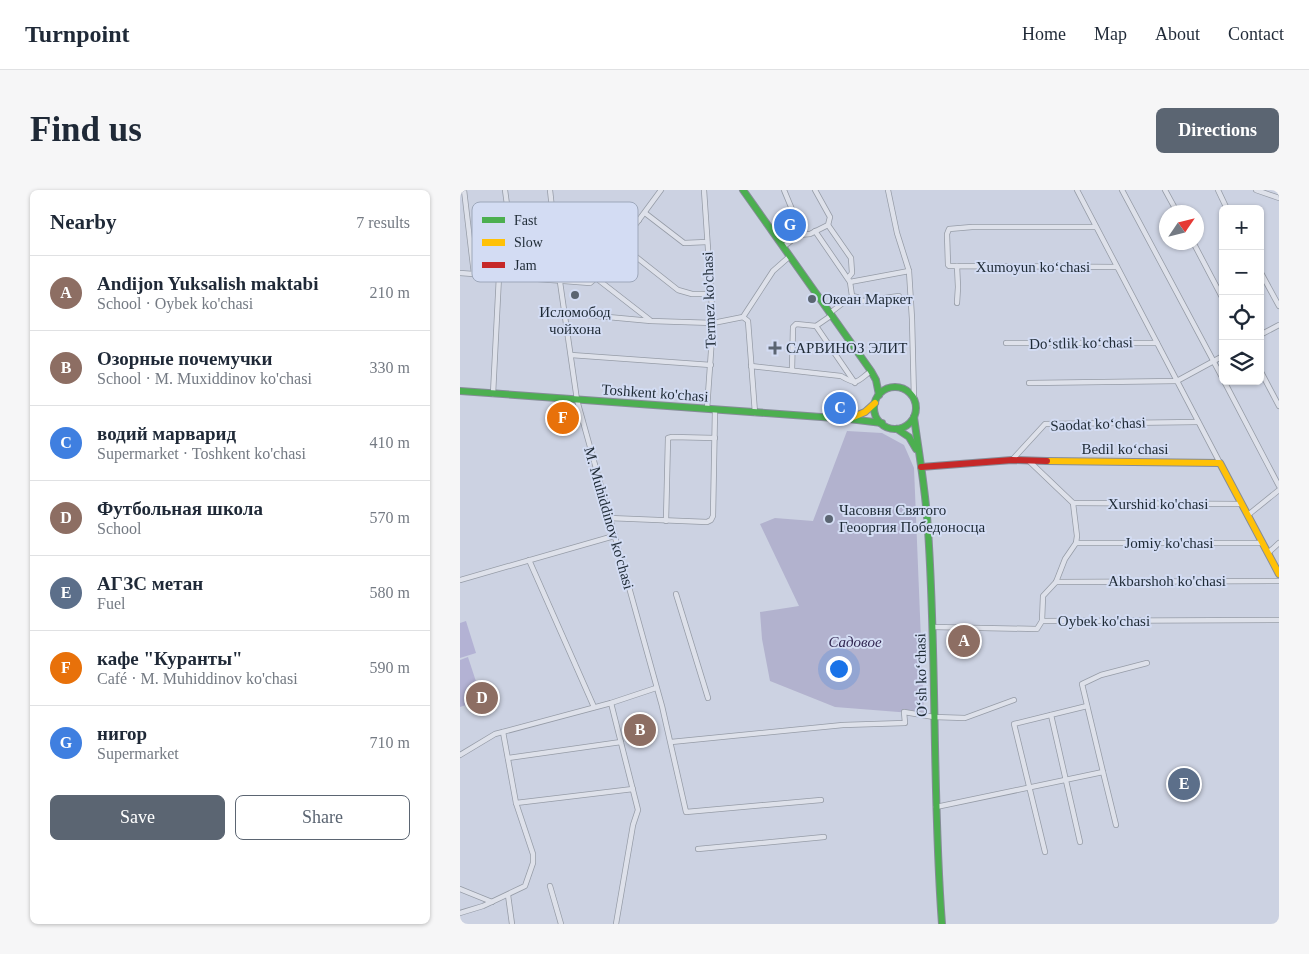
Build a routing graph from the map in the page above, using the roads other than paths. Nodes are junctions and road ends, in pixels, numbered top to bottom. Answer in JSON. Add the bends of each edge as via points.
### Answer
{"nodes":[{"id":1,"x":464,"y":190,"type":"edge"},
{"id":2,"x":661,"y":190,"type":"edge"},
{"id":3,"x":704,"y":190,"type":"edge"},
{"id":4,"x":743,"y":190,"type":"edge"},
{"id":5,"x":815,"y":190,"type":"edge"},
{"id":6,"x":888,"y":190,"type":"edge"},
{"id":7,"x":1077,"y":190,"type":"edge"},
{"id":8,"x":1122,"y":190,"type":"edge"},
{"id":9,"x":1165,"y":190,"type":"edge"},
{"id":10,"x":1218,"y":190,"type":"edge"},
{"id":11,"x":1256,"y":190,"type":"edge"},
{"id":12,"x":785,"y":191,"type":"edge"},
{"id":13,"x":1279,"y":198,"type":"edge"},
{"id":14,"x":1173,"y":205,"type":"edge"},
{"id":15,"x":1225,"y":205,"type":"edge"},
{"id":16,"x":645,"y":213,"type":"junction"},
{"id":17,"x":639,"y":220,"type":"edge"},
{"id":18,"x":828,"y":225,"type":"junction"},
{"id":19,"x":1096,"y":227,"type":"junction"},
{"id":20,"x":815,"y":231,"type":"junction"},
{"id":21,"x":799,"y":235,"type":"junction"},
{"id":22,"x":707,"y":242,"type":"junction"},
{"id":23,"x":783,"y":247,"type":"junction"},
{"id":24,"x":1197,"y":250,"type":"edge"},
{"id":25,"x":790,"y":256,"type":"junction"},
{"id":26,"x":472,"y":257,"type":"edge"},
{"id":27,"x":638,"y":258,"type":"edge"},
{"id":28,"x":957,"y":266,"type":"junction"},
{"id":29,"x":1117,"y":267,"type":"junction"},
{"id":30,"x":909,"y":271,"type":"junction"},
{"id":31,"x":1264,"y":278,"type":"edge"},
{"id":32,"x":849,"y":280,"type":"junction"},
{"id":33,"x":499,"y":282,"type":"edge"},
{"id":34,"x":560,"y":282,"type":"joint"},
{"id":35,"x":591,"y":282,"type":"edge"},
{"id":36,"x":601,"y":282,"type":"edge"},
{"id":37,"x":710,"y":294,"type":"junction"},
{"id":38,"x":1221,"y":295,"type":"edge"},
{"id":39,"x":852,"y":296,"type":"junction"},
{"id":40,"x":899,"y":296,"type":"dead end"},
{"id":41,"x":957,"y":303,"type":"dead end"},
{"id":42,"x":1279,"y":306,"type":"edge"},
{"id":43,"x":564,"y":313,"type":"junction"},
{"id":44,"x":831,"y":314,"type":"junction"},
{"id":45,"x":743,"y":317,"type":"junction"},
{"id":46,"x":651,"y":321,"type":"junction"},
{"id":47,"x":713,"y":323,"type":"junction"},
{"id":48,"x":1279,"y":325,"type":"edge"},
{"id":49,"x":816,"y":326,"type":"junction"},
{"id":50,"x":1264,"y":334,"type":"edge"},
{"id":51,"x":1156,"y":343,"type":"junction"},
{"id":52,"x":1006,"y":344,"type":"dead end"},
{"id":53,"x":571,"y":355,"type":"junction"},
{"id":54,"x":1219,"y":358,"type":"edge"},
{"id":55,"x":1213,"y":361,"type":"junction"},
{"id":56,"x":711,"y":365,"type":"junction"},
{"id":57,"x":752,"y":366,"type":"junction"},
{"id":58,"x":792,"y":370,"type":"junction"},
{"id":59,"x":871,"y":371,"type":"junction"},
{"id":60,"x":1219,"y":372,"type":"edge"},
{"id":61,"x":1264,"y":378,"type":"edge"},
{"id":62,"x":1177,"y":381,"type":"junction"},
{"id":63,"x":855,"y":383,"type":"junction"},
{"id":64,"x":1029,"y":383,"type":"dead end"},
{"id":65,"x":1226,"y":385,"type":"edge"},
{"id":66,"x":892,"y":387,"type":"junction"},
{"id":67,"x":460,"y":391,"type":"edge"},
{"id":68,"x":493,"y":394,"type":"junction"},
{"id":69,"x":879,"y":395,"type":"junction"},
{"id":70,"x":914,"y":398,"type":"junction"},
{"id":71,"x":576,"y":400,"type":"junction"},
{"id":72,"x":875,"y":403,"type":"junction"},
{"id":73,"x":1279,"y":406,"type":"edge"},
{"id":74,"x":707,"y":409,"type":"junction"},
{"id":75,"x":715,"y":410,"type":"junction"},
{"id":76,"x":756,"y":413,"type":"junction"},
{"id":77,"x":914,"y":416,"type":"junction"},
{"id":78,"x":849,"y":419,"type":"junction"},
{"id":79,"x":1198,"y":422,"type":"junction"},
{"id":80,"x":882,"y":423,"type":"junction"},
{"id":81,"x":896,"y":428,"type":"junction"},
{"id":82,"x":715,"y":438,"type":"junction"},
{"id":83,"x":920,"y":459,"type":"junction"},
{"id":84,"x":1012,"y":460,"type":"junction"},
{"id":85,"x":1029,"y":461,"type":"junction"},
{"id":86,"x":1220,"y":463,"type":"junction"},
{"id":87,"x":921,"y":467,"type":"junction"},
{"id":88,"x":1279,"y":486,"type":"edge"},
{"id":89,"x":1279,"y":490,"type":"edge"},
{"id":90,"x":1073,"y":503,"type":"junction"},
{"id":91,"x":1242,"y":504,"type":"junction"},
{"id":92,"x":1248,"y":515,"type":"junction"},
{"id":93,"x":609,"y":518,"type":"junction"},
{"id":94,"x":666,"y":520,"type":"junction"},
{"id":95,"x":614,"y":536,"type":"junction"},
{"id":96,"x":1076,"y":543,"type":"junction"},
{"id":97,"x":1263,"y":543,"type":"junction"},
{"id":98,"x":1279,"y":543,"type":"edge"},
{"id":99,"x":1268,"y":553,"type":"junction"},
{"id":100,"x":529,"y":560,"type":"junction"},
{"id":101,"x":1279,"y":574,"type":"edge"},
{"id":102,"x":460,"y":580,"type":"edge"},
{"id":103,"x":1279,"y":581,"type":"edge"},
{"id":104,"x":1056,"y":582,"type":"junction"},
{"id":105,"x":676,"y":594,"type":"dead end"},
{"id":106,"x":1279,"y":620,"type":"edge"},
{"id":107,"x":1042,"y":621,"type":"junction"},
{"id":108,"x":932,"y":627,"type":"junction"},
{"id":109,"x":1147,"y":663,"type":"dead end"},
{"id":110,"x":656,"y":688,"type":"junction"},
{"id":111,"x":708,"y":698,"type":"dead end"},
{"id":112,"x":1014,"y":700,"type":"dead end"},
{"id":113,"x":611,"y":703,"type":"junction"},
{"id":114,"x":1087,"y":706,"type":"junction"},
{"id":115,"x":594,"y":707,"type":"junction"},
{"id":116,"x":1051,"y":715,"type":"junction"},
{"id":117,"x":934,"y":717,"type":"junction"},
{"id":118,"x":503,"y":732,"type":"junction"},
{"id":119,"x":620,"y":742,"type":"junction"},
{"id":120,"x":671,"y":742,"type":"junction"},
{"id":121,"x":460,"y":755,"type":"edge"},
{"id":122,"x":508,"y":758,"type":"junction"},
{"id":123,"x":1103,"y":772,"type":"junction"},
{"id":124,"x":1067,"y":780,"type":"junction"},
{"id":125,"x":1029,"y":788,"type":"junction"},
{"id":126,"x":633,"y":789,"type":"junction"},
{"id":127,"x":821,"y":800,"type":"dead end"},
{"id":128,"x":516,"y":803,"type":"junction"},
{"id":129,"x":936,"y":807,"type":"junction"},
{"id":130,"x":1116,"y":826,"type":"dead end"},
{"id":131,"x":824,"y":837,"type":"dead end"},
{"id":132,"x":1080,"y":842,"type":"dead end"},
{"id":133,"x":698,"y":849,"type":"dead end"},
{"id":134,"x":1045,"y":852,"type":"dead end"},
{"id":135,"x":550,"y":886,"type":"dead end"},
{"id":136,"x":460,"y":889,"type":"edge"},
{"id":137,"x":508,"y":895,"type":"junction"},
{"id":138,"x":492,"y":902,"type":"junction"},
{"id":139,"x":460,"y":913,"type":"edge"},
{"id":140,"x":512,"y":924,"type":"edge"},
{"id":141,"x":561,"y":924,"type":"edge"},
{"id":142,"x":616,"y":924,"type":"edge"},
{"id":143,"x":942,"y":924,"type":"edge"}],
"edges":[{"from":1,"to":26,"type":"street"},
{"from":2,"to":16,"type":"street"},
{"from":3,"to":22,"type":"street","name":"Termez ko'chasi"},
{"from":4,"to":23,"type":"main road"},
{"from":5,"to":18,"type":"street","via":[[830,217]]},
{"from":6,"to":30,"type":"street"},
{"from":7,"to":19,"type":"street"},
{"from":8,"to":55,"type":"street"},
{"from":9,"to":14,"type":"street"},
{"from":10,"to":15,"type":"street"},
{"from":11,"to":13,"type":"street"},
{"from":12,"to":21,"type":"street"},
{"from":16,"to":17,"type":"street"},
{"from":16,"to":22,"type":"street","via":[[684,243]]},
{"from":18,"to":20,"type":"street"},
{"from":18,"to":32,"type":"street","via":[[851,258]]},
{"from":19,"to":28,"type":"street","via":[[949,229],[948,265]]},
{"from":19,"to":29,"type":"street"},
{"from":20,"to":21,"type":"street"},
{"from":20,"to":32,"type":"street"},
{"from":21,"to":23,"type":"street"},
{"from":22,"to":37,"type":"street","name":"Termez ko'chasi"},
{"from":23,"to":25,"type":"main road"},
{"from":24,"to":38,"type":"street"},
{"from":25,"to":44,"type":"main road"},
{"from":25,"to":45,"type":"street","via":[[773,271]]},
{"from":27,"to":37,"type":"street","via":[[678,290]]},
{"from":28,"to":29,"type":"street","name":"Xumoyun koʻchasi"},
{"from":28,"to":41,"type":"street","name":"Xumoyun koʻchasi"},
{"from":29,"to":51,"type":"street"},
{"from":30,"to":32,"type":"street"},
{"from":30,"to":70,"type":"street"},
{"from":31,"to":42,"type":"street"},
{"from":32,"to":39,"type":"street"},
{"from":33,"to":68,"type":"street"},
{"from":34,"to":35,"type":"street"},
{"from":34,"to":43,"type":"street","name":"M. Muhiddinov ko'chasi"},
{"from":36,"to":46,"type":"street"},
{"from":37,"to":47,"type":"street","name":"Termez ko'chasi"},
{"from":39,"to":40,"type":"street","via":[[863,301]]},
{"from":39,"to":44,"type":"street"},
{"from":43,"to":46,"type":"street"},
{"from":43,"to":53,"type":"street","name":"M. Muhiddinov ko'chasi"},
{"from":44,"to":49,"type":"street"},
{"from":44,"to":59,"type":"main road"},
{"from":45,"to":47,"type":"street"},
{"from":45,"to":57,"type":"street","via":[[748,321]]},
{"from":46,"to":47,"type":"street"},
{"from":47,"to":56,"type":"street","name":"Termez ko'chasi"},
{"from":48,"to":50,"type":"street"},
{"from":49,"to":58,"type":"street","via":[[796,324],[793,327]]},
{"from":49,"to":63,"type":"street"},
{"from":51,"to":52,"type":"street","name":"Doʻstlik koʻchasi"},
{"from":51,"to":62,"type":"street"},
{"from":53,"to":56,"type":"street"},
{"from":53,"to":71,"type":"street","name":"M. Muhiddinov ko'chasi"},
{"from":54,"to":55,"type":"street"},
{"from":55,"to":60,"type":"street"},
{"from":55,"to":62,"type":"street"},
{"from":56,"to":74,"type":"street","name":"Termez ko'chasi"},
{"from":57,"to":58,"type":"street"},
{"from":57,"to":76,"type":"street"},
{"from":58,"to":63,"type":"street","via":[[841,376]]},
{"from":59,"to":63,"type":"street"},
{"from":59,"to":66,"type":"main road"},
{"from":59,"to":69,"type":"main road"},
{"from":61,"to":73,"type":"street"},
{"from":62,"to":64,"type":"street"},
{"from":62,"to":79,"type":"street"},
{"from":65,"to":88,"type":"street"},
{"from":66,"to":69,"type":"main road"},
{"from":66,"to":70,"type":"main road","via":[[905,389]]},
{"from":67,"to":68,"type":"main road","name":"Toshkent ko'chasi"},
{"from":68,"to":71,"type":"main road","name":"Toshkent ko'chasi"},
{"from":69,"to":72,"type":"main road"},
{"from":70,"to":77,"type":"main road"},
{"from":71,"to":74,"type":"main road","name":"Toshkent ko'chasi"},
{"from":71,"to":93,"type":"street","name":"M. Muhiddinov ko'chasi"},
{"from":72,"to":78,"type":"main road"},
{"from":72,"to":80,"type":"main road","via":[[876,414]]},
{"from":74,"to":75,"type":"main road","name":"Toshkent ko'chasi"},
{"from":75,"to":76,"type":"main road","name":"Toshkent ko'chasi"},
{"from":75,"to":82,"type":"street"},
{"from":76,"to":78,"type":"main road","name":"Toshkent ko'chasi"},
{"from":77,"to":81,"type":"main road","via":[[907,425]]},
{"from":77,"to":83,"type":"main road","name":"Oʻsh koʻchasi"},
{"from":78,"to":80,"type":"main road","name":"Toshkent ko'chasi"},
{"from":79,"to":84,"type":"street","name":"Saodat koʻchasi","via":[[1045,424]]},
{"from":79,"to":86,"type":"street"},
{"from":80,"to":81,"type":"main road"},
{"from":81,"to":83,"type":"main road","via":[[909,437]]},
{"from":82,"to":94,"type":"street","via":[[712,519],[708,522]]},
{"from":82,"to":94,"type":"street","via":[[668,438]]},
{"from":83,"to":87,"type":"main road","name":"Oʻsh koʻchasi"},
{"from":84,"to":85,"type":"main road","name":"Bedil koʻchasi"},
{"from":84,"to":87,"type":"main road","name":"Bedil koʻchasi"},
{"from":85,"to":86,"type":"main road","name":"Bedil koʻchasi"},
{"from":85,"to":90,"type":"street"},
{"from":86,"to":91,"type":"main road"},
{"from":87,"to":108,"type":"main road","name":"Oʻsh koʻchasi","via":[[928,528]]},
{"from":89,"to":92,"type":"street"},
{"from":90,"to":91,"type":"street","name":"Xurshid ko'chasi"},
{"from":90,"to":96,"type":"street"},
{"from":91,"to":92,"type":"main road"},
{"from":92,"to":97,"type":"main road"},
{"from":93,"to":94,"type":"street"},
{"from":93,"to":95,"type":"street","name":"M. Muhiddinov ko'chasi"},
{"from":95,"to":100,"type":"street"},
{"from":95,"to":110,"type":"street","name":"M. Muhiddinov ko'chasi"},
{"from":96,"to":97,"type":"street","name":"Jomiy ko'chasi"},
{"from":96,"to":104,"type":"street"},
{"from":97,"to":99,"type":"main road"},
{"from":98,"to":99,"type":"street"},
{"from":99,"to":101,"type":"main road"},
{"from":100,"to":102,"type":"street"},
{"from":100,"to":115,"type":"street"},
{"from":103,"to":104,"type":"street","name":"Akbarshoh ko'chasi"},
{"from":104,"to":107,"type":"street","via":[[1043,596]]},
{"from":105,"to":111,"type":"street"},
{"from":106,"to":107,"type":"street","name":"Oybek ko'chasi"},
{"from":107,"to":108,"type":"street","name":"Oybek ko'chasi","via":[[1037,629]]},
{"from":108,"to":117,"type":"main road","name":"Oʻsh koʻchasi"},
{"from":109,"to":114,"type":"street","via":[[1084,683]]},
{"from":110,"to":113,"type":"street"},
{"from":110,"to":120,"type":"street","name":"M. Muhiddinov ko'chasi"},
{"from":112,"to":117,"type":"street","via":[[965,718]]},
{"from":113,"to":115,"type":"street"},
{"from":113,"to":119,"type":"street"},
{"from":114,"to":116,"type":"street"},
{"from":114,"to":123,"type":"street"},
{"from":115,"to":118,"type":"street"},
{"from":116,"to":124,"type":"street"},
{"from":116,"to":125,"type":"street","via":[[1014,724]]},
{"from":117,"to":120,"type":"street","via":[[904,712],[904,723],[843,725]]},
{"from":117,"to":129,"type":"main road","name":"Oʻsh koʻchasi"},
{"from":118,"to":121,"type":"street"},
{"from":118,"to":122,"type":"street"},
{"from":119,"to":122,"type":"street"},
{"from":119,"to":126,"type":"street"},
{"from":120,"to":127,"type":"street","name":"M. Muhiddinov ko'chasi","via":[[686,812]]},
{"from":122,"to":128,"type":"street"},
{"from":123,"to":124,"type":"street"},
{"from":123,"to":130,"type":"street"},
{"from":124,"to":125,"type":"street"},
{"from":124,"to":132,"type":"street"},
{"from":125,"to":129,"type":"street"},
{"from":125,"to":134,"type":"street"},
{"from":126,"to":128,"type":"street"},
{"from":126,"to":142,"type":"street","via":[[638,810]]},
{"from":128,"to":137,"type":"street","via":[[533,863],[528,883]]},
{"from":129,"to":143,"type":"main road","name":"Oʻsh koʻchasi"},
{"from":131,"to":133,"type":"street"},
{"from":135,"to":141,"type":"street"},
{"from":136,"to":138,"type":"street"},
{"from":137,"to":138,"type":"street"},
{"from":137,"to":140,"type":"street"},
{"from":138,"to":139,"type":"street"}]}
